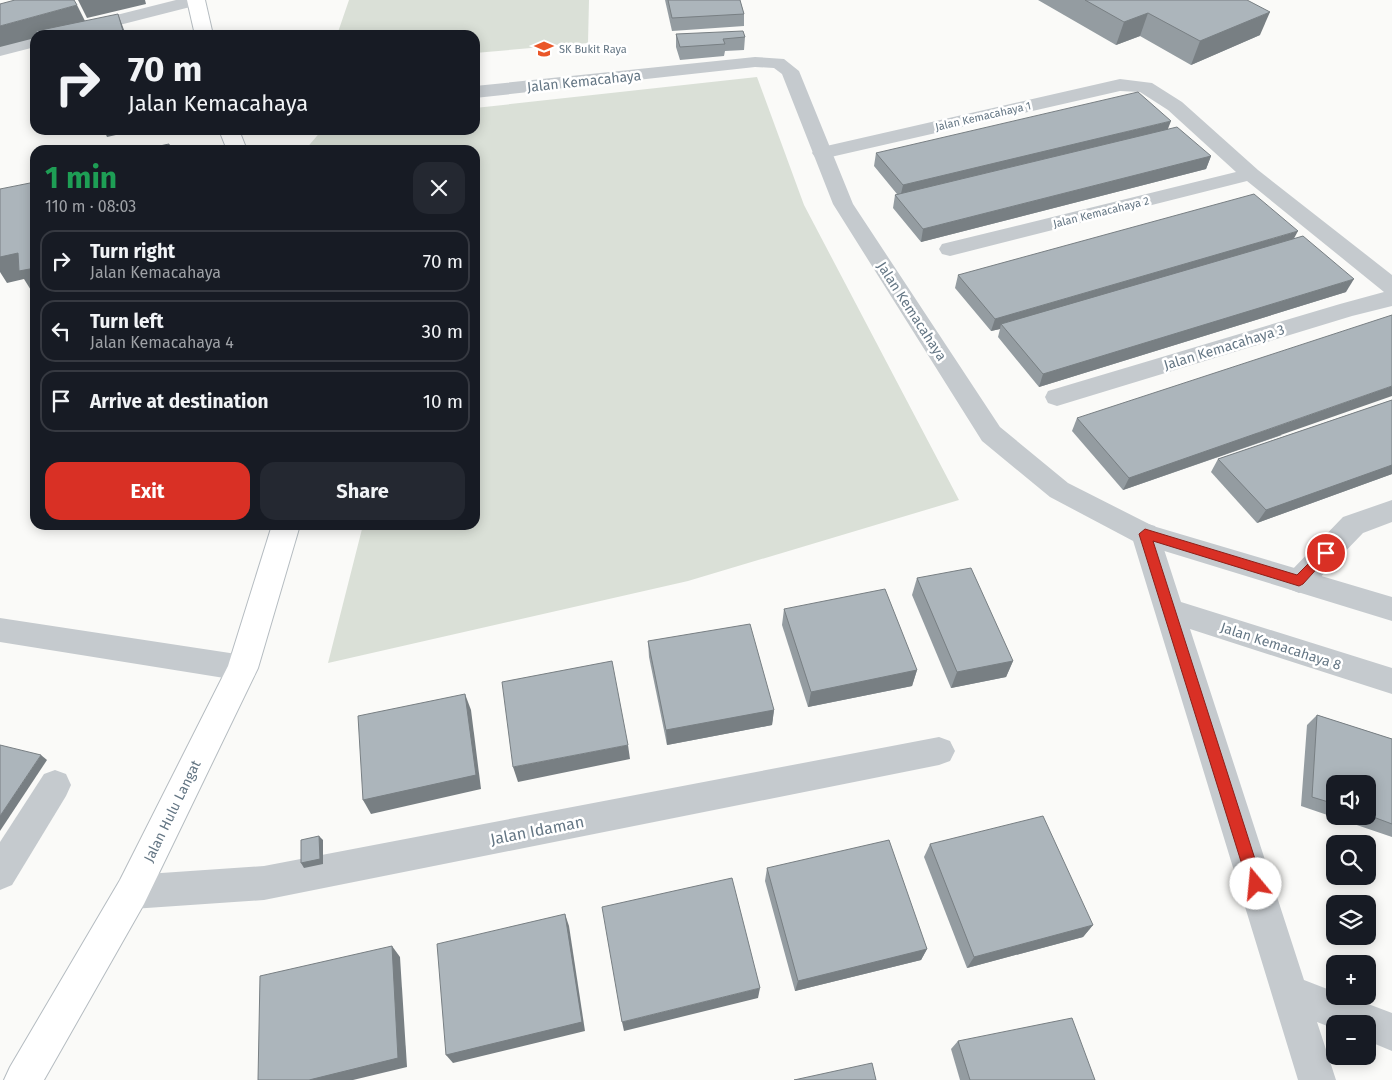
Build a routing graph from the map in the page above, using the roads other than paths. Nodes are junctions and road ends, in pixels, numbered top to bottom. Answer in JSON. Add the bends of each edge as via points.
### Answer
{"nodes":[{"id":1,"x":196,"y":0,"type":"edge"},
{"id":2,"x":79,"y":30,"type":"edge"},
{"id":3,"x":203,"y":30,"type":"edge"},
{"id":4,"x":30,"y":42,"type":"edge"},
{"id":5,"x":0,"y":51,"type":"edge"},
{"id":6,"x":480,"y":91,"type":"edge"},
{"id":7,"x":822,"y":154,"type":"junction"},
{"id":8,"x":1251,"y":174,"type":"junction"},
{"id":9,"x":950,"y":249,"type":"dead end"},
{"id":10,"x":1392,"y":287,"type":"edge"},
{"id":11,"x":1392,"y":298,"type":"edge"},
{"id":12,"x":1057,"y":397,"type":"dead end"},
{"id":13,"x":1392,"y":510,"type":"edge"},
{"id":14,"x":284,"y":530,"type":"edge"},
{"id":15,"x":1145,"y":534,"type":"junction"},
{"id":16,"x":1299,"y":581,"type":"junction"},
{"id":17,"x":1392,"y":609,"type":"edge"},
{"id":18,"x":1170,"y":611,"type":"junction"},
{"id":19,"x":0,"y":630,"type":"edge"},
{"id":20,"x":243,"y":668,"type":"junction"},
{"id":21,"x":1392,"y":681,"type":"edge"},
{"id":22,"x":939,"y":751,"type":"dead end"},
{"id":23,"x":55,"y":785,"type":"dead end"},
{"id":24,"x":0,"y":873,"type":"edge"},
{"id":25,"x":132,"y":892,"type":"junction"},
{"id":26,"x":1290,"y":993,"type":"junction"},
{"id":27,"x":1392,"y":1032,"type":"edge"},
{"id":28,"x":23,"y":1080,"type":"edge"},
{"id":29,"x":1318,"y":1080,"type":"edge"}],
"edges":[{"from":1,"to":2,"type":"street"},
{"from":1,"to":3,"type":"main road"},
{"from":4,"to":5,"type":"street"},
{"from":6,"to":7,"type":"street","name":"Jalan Kemacahaya","via":[[755,62],[778,63],[790,71]]},
{"from":7,"to":8,"type":"street","name":"Jalan Kemacahaya 1","via":[[1120,85],[1145,87],[1175,106]]},
{"from":7,"to":15,"type":"street","name":"Jalan Kemacahaya","via":[[843,204],[991,434],[1059,490]]},
{"from":8,"to":9,"type":"street","name":"Jalan Kemacahaya 2"},
{"from":8,"to":10,"type":"street"},
{"from":11,"to":12,"type":"street","name":"Jalan Kemacahaya 3"},
{"from":13,"to":16,"type":"street","via":[[1352,525]]},
{"from":14,"to":20,"type":"main road","name":"Jalan Hulu Langat"},
{"from":15,"to":16,"type":"street","name":"Jalan Kemacahaya"},
{"from":15,"to":18,"type":"street"},
{"from":16,"to":17,"type":"street","name":"Jalan Kemacahaya"},
{"from":18,"to":21,"type":"street","name":"Jalan Kemacahaya 8"},
{"from":18,"to":26,"type":"street"},
{"from":19,"to":20,"type":"street"},
{"from":20,"to":25,"type":"main road","name":"Jalan Hulu Langat"},
{"from":22,"to":25,"type":"street","name":"Jalan Idaman","via":[[264,883]]},
{"from":23,"to":24,"type":"street"},
{"from":25,"to":28,"type":"main road","name":"Jalan Hulu Langat"},
{"from":26,"to":27,"type":"street"},
{"from":26,"to":29,"type":"street"}]}
